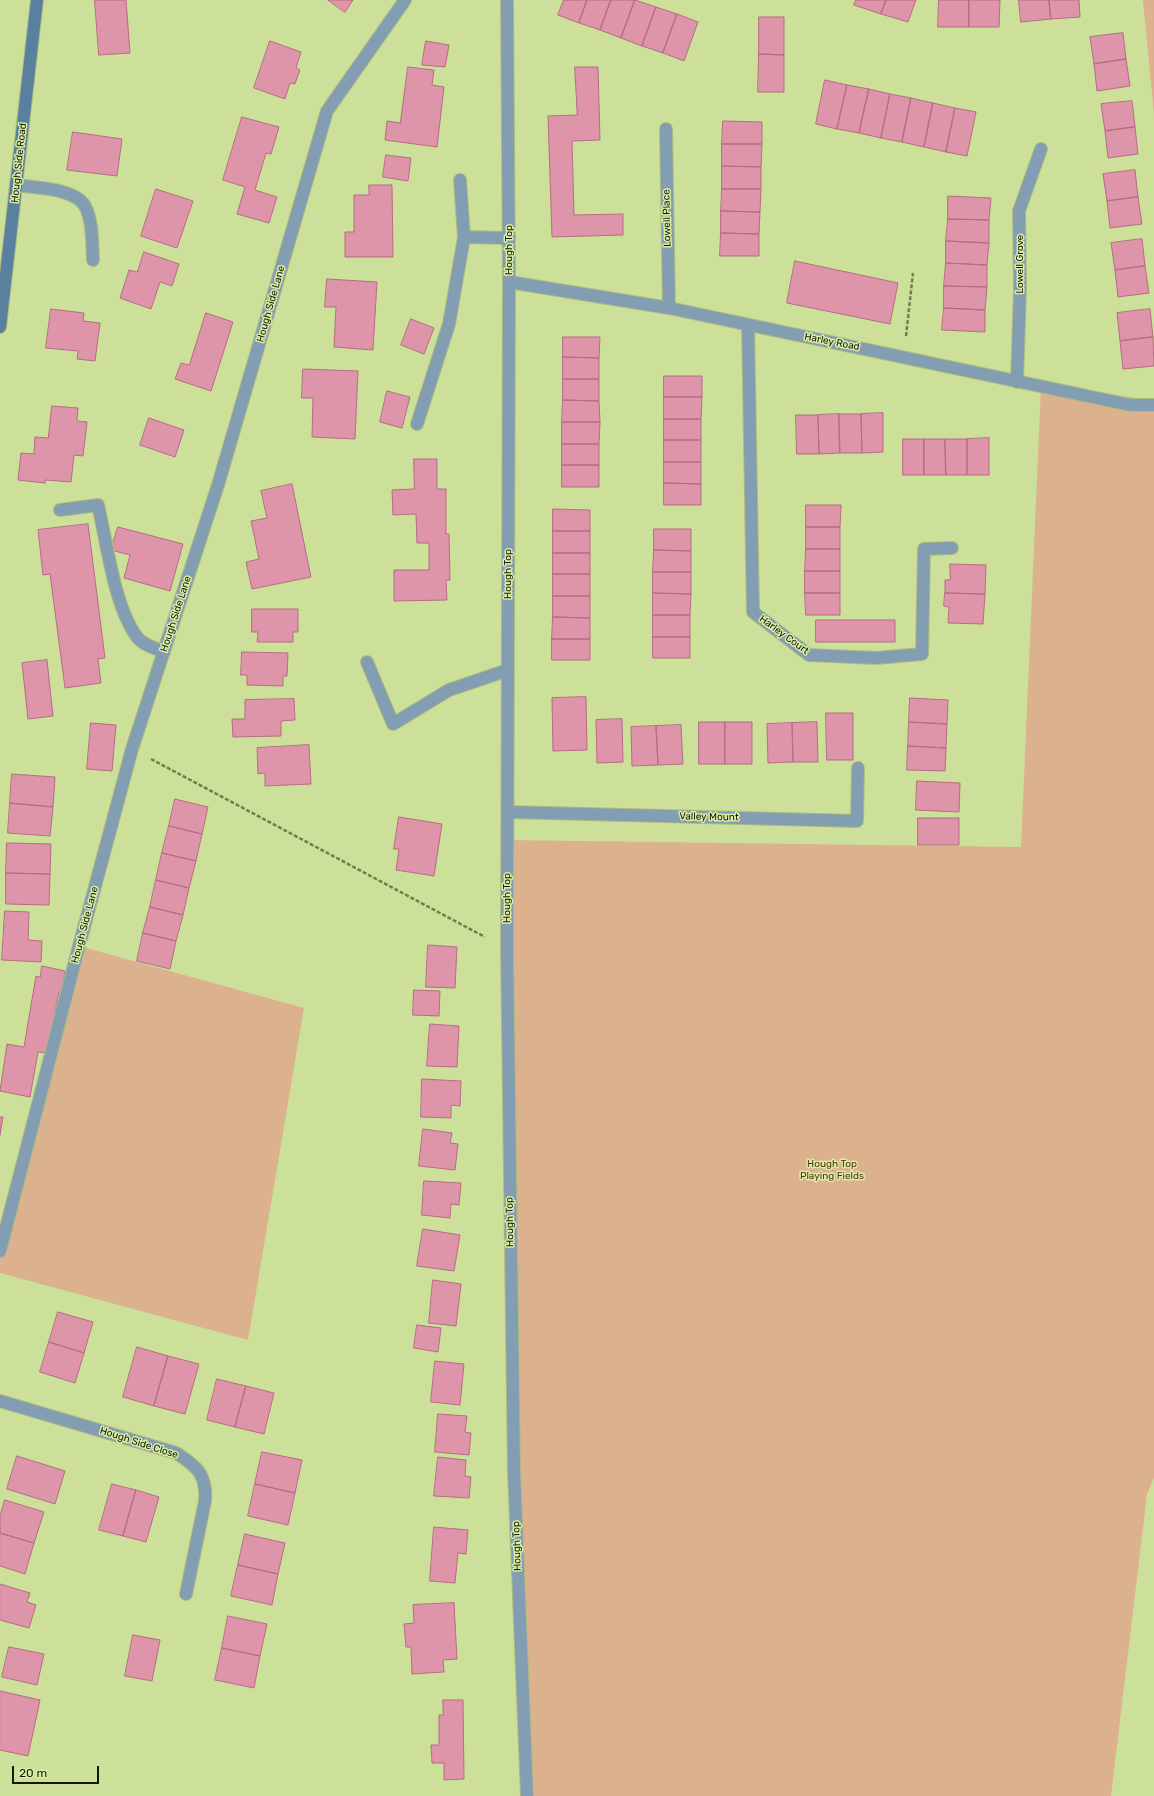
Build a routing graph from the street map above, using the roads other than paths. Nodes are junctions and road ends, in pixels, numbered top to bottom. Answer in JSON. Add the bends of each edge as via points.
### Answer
{"nodes":[{"id":1,"x":37,"y":0,"type":"edge"},
{"id":2,"x":405,"y":0,"type":"edge"},
{"id":3,"x":507,"y":0,"type":"edge"},
{"id":4,"x":666,"y":129,"type":"dead end"},
{"id":5,"x":1041,"y":149,"type":"dead end"},
{"id":6,"x":460,"y":180,"type":"dead end"},
{"id":7,"x":16,"y":185,"type":"junction"},
{"id":8,"x":464,"y":237,"type":"junction"},
{"id":9,"x":509,"y":238,"type":"junction"},
{"id":10,"x":93,"y":260,"type":"dead end"},
{"id":11,"x":509,"y":282,"type":"junction"},
{"id":12,"x":668,"y":308,"type":"junction"},
{"id":13,"x":748,"y":325,"type":"junction"},
{"id":14,"x":0,"y":327,"type":"edge"},
{"id":15,"x":1017,"y":382,"type":"junction"},
{"id":16,"x":1154,"y":405,"type":"edge"},
{"id":17,"x":417,"y":424,"type":"dead end"},
{"id":18,"x":60,"y":510,"type":"dead end"},
{"id":19,"x":952,"y":548,"type":"dead end"},
{"id":20,"x":164,"y":652,"type":"junction"},
{"id":21,"x":367,"y":662,"type":"dead end"},
{"id":22,"x":508,"y":670,"type":"junction"},
{"id":23,"x":858,"y":768,"type":"dead end"},
{"id":24,"x":508,"y":812,"type":"junction"},
{"id":25,"x":0,"y":1251,"type":"edge"},
{"id":26,"x":0,"y":1401,"type":"edge"},
{"id":27,"x":186,"y":1594,"type":"dead end"},
{"id":28,"x":527,"y":1796,"type":"edge"}],
"edges":[{"from":1,"to":7,"type":"main road","name":"Hough Side Road"},
{"from":2,"to":20,"type":"street","name":"Hough Side Lane","via":[[327,111],[220,477]]},
{"from":3,"to":9,"type":"street","name":"Hough Top"},
{"from":4,"to":12,"type":"street","name":"Lowell Place"},
{"from":5,"to":15,"type":"street","name":"Lowell Grove","via":[[1019,211]]},
{"from":6,"to":8,"type":"street"},
{"from":7,"to":10,"type":"street","via":[[73,195],[84,206],[89,220]]},
{"from":7,"to":14,"type":"main road","name":"Hough Side Road"},
{"from":8,"to":9,"type":"street"},
{"from":8,"to":17,"type":"street","via":[[449,324]]},
{"from":9,"to":11,"type":"street","name":"Hough Top"},
{"from":11,"to":12,"type":"street","name":"Harley Road"},
{"from":11,"to":22,"type":"street","name":"Hough Top"},
{"from":12,"to":13,"type":"street","name":"Harley Road"},
{"from":13,"to":15,"type":"street","name":"Harley Road"},
{"from":13,"to":19,"type":"street","name":"Harley Court","via":[[753,612],[809,655],[876,658],[922,654],[924,549]]},
{"from":15,"to":16,"type":"street","name":"Harley Road","via":[[1130,405]]},
{"from":18,"to":20,"type":"street","via":[[98,505],[119,601],[137,638]]},
{"from":20,"to":25,"type":"street","name":"Hough Side Lane","via":[[132,749]]},
{"from":21,"to":22,"type":"street","via":[[393,724],[449,690]]},
{"from":22,"to":24,"type":"street","name":"Hough Top"},
{"from":23,"to":24,"type":"street","name":"Valley Mount","via":[[857,821]]},
{"from":24,"to":28,"type":"street","name":"Hough Top","via":[[507,948],[514,1471]]},
{"from":26,"to":27,"type":"street","name":"Hough Side Close","via":[[176,1453],[191,1463],[202,1475],[206,1487]]}]}
